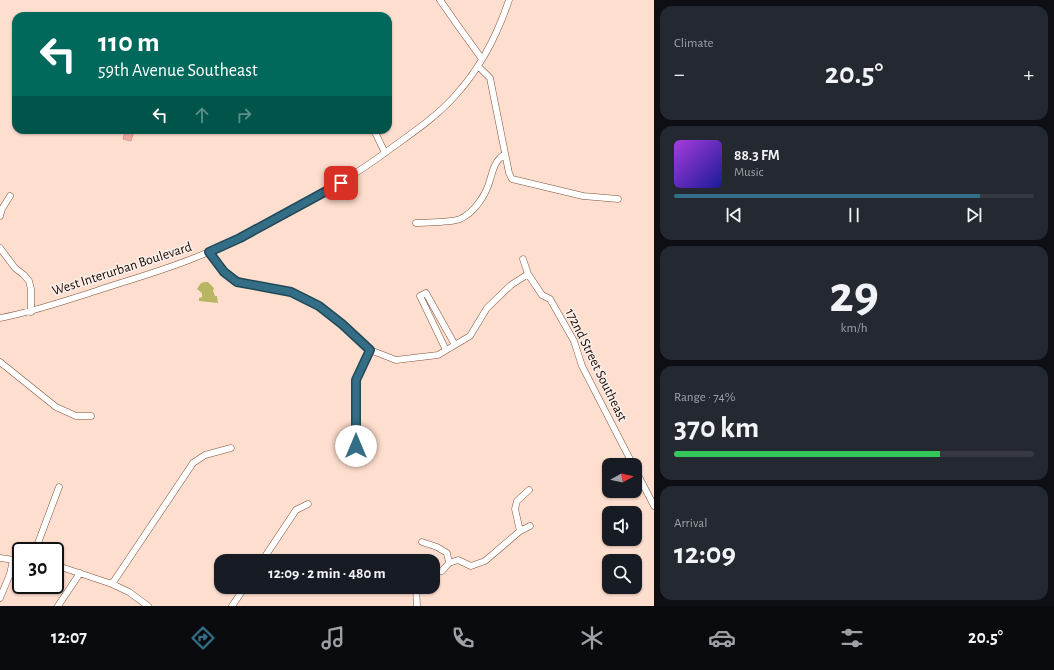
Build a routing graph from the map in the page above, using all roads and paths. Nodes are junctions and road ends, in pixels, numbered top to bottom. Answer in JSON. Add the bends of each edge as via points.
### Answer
{"nodes":[{"id":1,"x":440,"y":0,"type":"edge"},
{"id":2,"x":509,"y":0,"type":"edge"},
{"id":3,"x":482,"y":59,"type":"junction"},
{"id":4,"x":478,"y":66,"type":"junction"},
{"id":5,"x":376,"y":134,"type":"edge"},
{"id":6,"x":385,"y":153,"type":"junction"},
{"id":7,"x":505,"y":154,"type":"junction"},
{"id":8,"x":10,"y":196,"type":"dead end"},
{"id":9,"x":618,"y":199,"type":"dead end"},
{"id":10,"x":0,"y":216,"type":"edge"},
{"id":11,"x":416,"y":223,"type":"dead end"},
{"id":12,"x":0,"y":248,"type":"edge"},
{"id":13,"x":209,"y":252,"type":"junction"},
{"id":14,"x":523,"y":259,"type":"dead end"},
{"id":15,"x":528,"y":274,"type":"junction"},
{"id":16,"x":31,"y":312,"type":"junction"},
{"id":17,"x":0,"y":318,"type":"edge"},
{"id":18,"x":454,"y":345,"type":"junction"},
{"id":19,"x":370,"y":350,"type":"junction"},
{"id":20,"x":446,"y":350,"type":"junction"},
{"id":21,"x":0,"y":362,"type":"edge"},
{"id":22,"x":90,"y":416,"type":"dead end"},
{"id":23,"x":356,"y":446,"type":"dead end"},
{"id":24,"x":231,"y":448,"type":"dead end"},
{"id":25,"x":629,"y":458,"type":"edge"},
{"id":26,"x":642,"y":483,"type":"edge"},
{"id":27,"x":59,"y":487,"type":"dead end"},
{"id":28,"x":529,"y":490,"type":"dead end"},
{"id":29,"x":308,"y":504,"type":"dead end"},
{"id":30,"x":654,"y":506,"type":"edge"},
{"id":31,"x":530,"y":526,"type":"dead end"},
{"id":32,"x":520,"y":531,"type":"junction"},
{"id":33,"x":38,"y":542,"type":"edge"},
{"id":34,"x":422,"y":542,"type":"dead end"},
{"id":35,"x":267,"y":554,"type":"edge"},
{"id":36,"x":0,"y":558,"type":"edge"},
{"id":37,"x":12,"y":560,"type":"edge"},
{"id":38,"x":449,"y":563,"type":"junction"},
{"id":39,"x":12,"y":565,"type":"edge"},
{"id":40,"x":64,"y":568,"type":"edge"},
{"id":41,"x":440,"y":572,"type":"edge"},
{"id":42,"x":80,"y":573,"type":"junction"},
{"id":43,"x":112,"y":584,"type":"junction"},
{"id":44,"x":240,"y":594,"type":"edge"},
{"id":45,"x":416,"y":594,"type":"edge"},
{"id":46,"x":0,"y":598,"type":"edge"},
{"id":47,"x":58,"y":606,"type":"edge"},
{"id":48,"x":148,"y":606,"type":"edge"},
{"id":49,"x":232,"y":606,"type":"edge"},
{"id":50,"x":417,"y":606,"type":"edge"}],
"edges":[{"from":1,"to":3,"type":"street"},
{"from":2,"to":3,"type":"street","name":"West Interurban Boulevard"},
{"from":3,"to":4,"type":"street","name":"West Interurban Boulevard"},
{"from":4,"to":6,"type":"street","name":"West Interurban Boulevard","via":[[454,98]]},
{"from":4,"to":7,"type":"street","via":[[490,78]]},
{"from":5,"to":6,"type":"street"},
{"from":6,"to":13,"type":"street","name":"West Interurban Boulevard","via":[[329,191]]},
{"from":7,"to":9,"type":"street","via":[[512,179],[583,196]]},
{"from":7,"to":11,"type":"street","via":[[494,166],[489,184],[480,201],[467,215],[459,219]]},
{"from":8,"to":10,"type":"street"},
{"from":12,"to":16,"type":"street","via":[[29,281],[32,289]]},
{"from":13,"to":16,"type":"street","name":"West Interurban Boulevard","via":[[165,269]]},
{"from":13,"to":19,"type":"street","via":[[224,272],[237,282],[291,292],[319,306]]},
{"from":14,"to":15,"type":"street","name":"172nd Street Southeast"},
{"from":15,"to":18,"type":"street","via":[[511,284],[487,308],[470,336]]},
{"from":15,"to":25,"type":"street","name":"172nd Street Southeast","via":[[542,295],[550,299],[574,341],[582,366]]},
{"from":16,"to":17,"type":"street","name":"West Interurban Boulevard"},
{"from":18,"to":20,"type":"street"},
{"from":18,"to":20,"type":"street","via":[[426,293],[420,296]]},
{"from":19,"to":20,"type":"street","via":[[396,360],[438,355]]},
{"from":19,"to":23,"type":"street","via":[[356,380]]},
{"from":21,"to":22,"type":"street","via":[[56,407],[76,416]]},
{"from":24,"to":43,"type":"street","via":[[205,455],[193,463]]},
{"from":26,"to":30,"type":"street"},
{"from":27,"to":33,"type":"street"},
{"from":28,"to":32,"type":"street","via":[[517,501],[515,509]]},
{"from":29,"to":35,"type":"street","via":[[296,510]]},
{"from":31,"to":32,"type":"street"},
{"from":32,"to":38,"type":"street","via":[[485,561],[471,566],[458,560]]},
{"from":34,"to":38,"type":"street","via":[[447,553]]},
{"from":36,"to":37,"type":"street"},
{"from":38,"to":41,"type":"street"},
{"from":39,"to":46,"type":"street"},
{"from":40,"to":42,"type":"street"},
{"from":42,"to":43,"type":"street"},
{"from":42,"to":47,"type":"street"},
{"from":43,"to":48,"type":"street","via":[[129,592]]},
{"from":44,"to":49,"type":"street"},
{"from":45,"to":50,"type":"street"}]}
